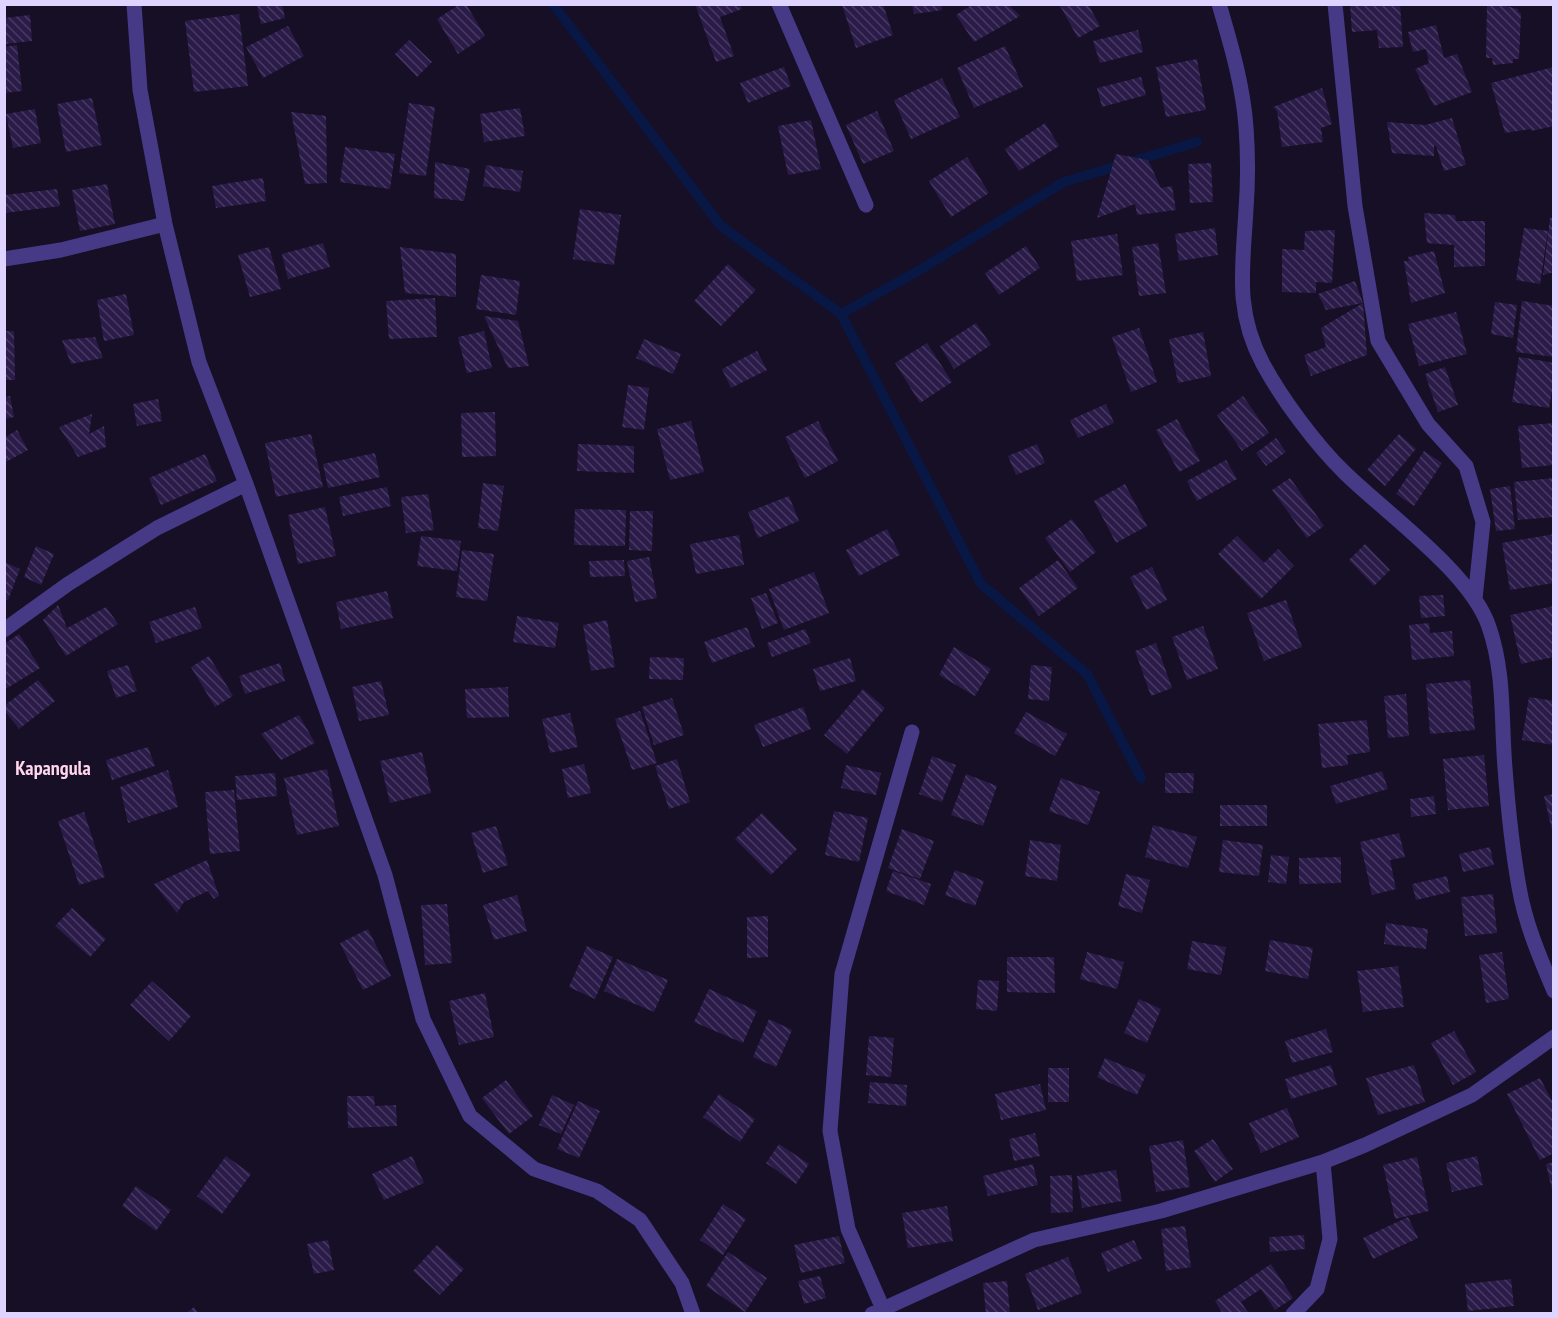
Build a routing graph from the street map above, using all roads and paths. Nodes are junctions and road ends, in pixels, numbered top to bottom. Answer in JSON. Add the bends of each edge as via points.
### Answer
{"nodes":[{"id":1,"x":134,"y":4,"type":"edge"},
{"id":2,"x":779,"y":4,"type":"edge"},
{"id":3,"x":1219,"y":4,"type":"edge"},
{"id":4,"x":1335,"y":4,"type":"edge"},
{"id":5,"x":866,"y":205,"type":"dead end"},
{"id":6,"x":165,"y":224,"type":"junction"},
{"id":7,"x":4,"y":259,"type":"edge"},
{"id":8,"x":246,"y":484,"type":"junction"},
{"id":9,"x":1475,"y":599,"type":"junction"},
{"id":10,"x":4,"y":630,"type":"edge"},
{"id":11,"x":912,"y":732,"type":"dead end"},
{"id":12,"x":1554,"y":991,"type":"edge"},
{"id":13,"x":1554,"y":1037,"type":"edge"},
{"id":14,"x":1323,"y":1162,"type":"junction"},
{"id":15,"x":877,"y":1311,"type":"edge"},
{"id":16,"x":693,"y":1314,"type":"edge"},
{"id":17,"x":1293,"y":1314,"type":"edge"}],
"edges":[{"from":1,"to":6,"type":"street","via":[[140,90]]},
{"from":2,"to":5,"type":"street"},
{"from":3,"to":9,"type":"street","via":[[1236,65],[1246,127],[1241,270],[1244,317],[1262,363],[1294,413],[1342,470],[1444,562]]},
{"from":4,"to":9,"type":"street","via":[[1355,206],[1378,341],[1428,424],[1466,466],[1483,522]]},
{"from":6,"to":7,"type":"street","via":[[61,250]]},
{"from":6,"to":8,"type":"street","via":[[199,362]]},
{"from":8,"to":10,"type":"street","via":[[157,528]]},
{"from":8,"to":16,"type":"street","via":[[386,875],[423,1019],[470,1116],[534,1169],[597,1191],[640,1220],[682,1283]]},
{"from":9,"to":12,"type":"street","via":[[1489,626],[1502,678],[1508,803],[1519,890]]},
{"from":11,"to":15,"type":"street","via":[[842,974],[830,1131],[848,1229]]},
{"from":13,"to":14,"type":"street","via":[[1472,1095]]},
{"from":14,"to":15,"type":"street","via":[[1161,1211],[1034,1240]]},
{"from":14,"to":17,"type":"street","via":[[1330,1239],[1317,1289]]}]}
